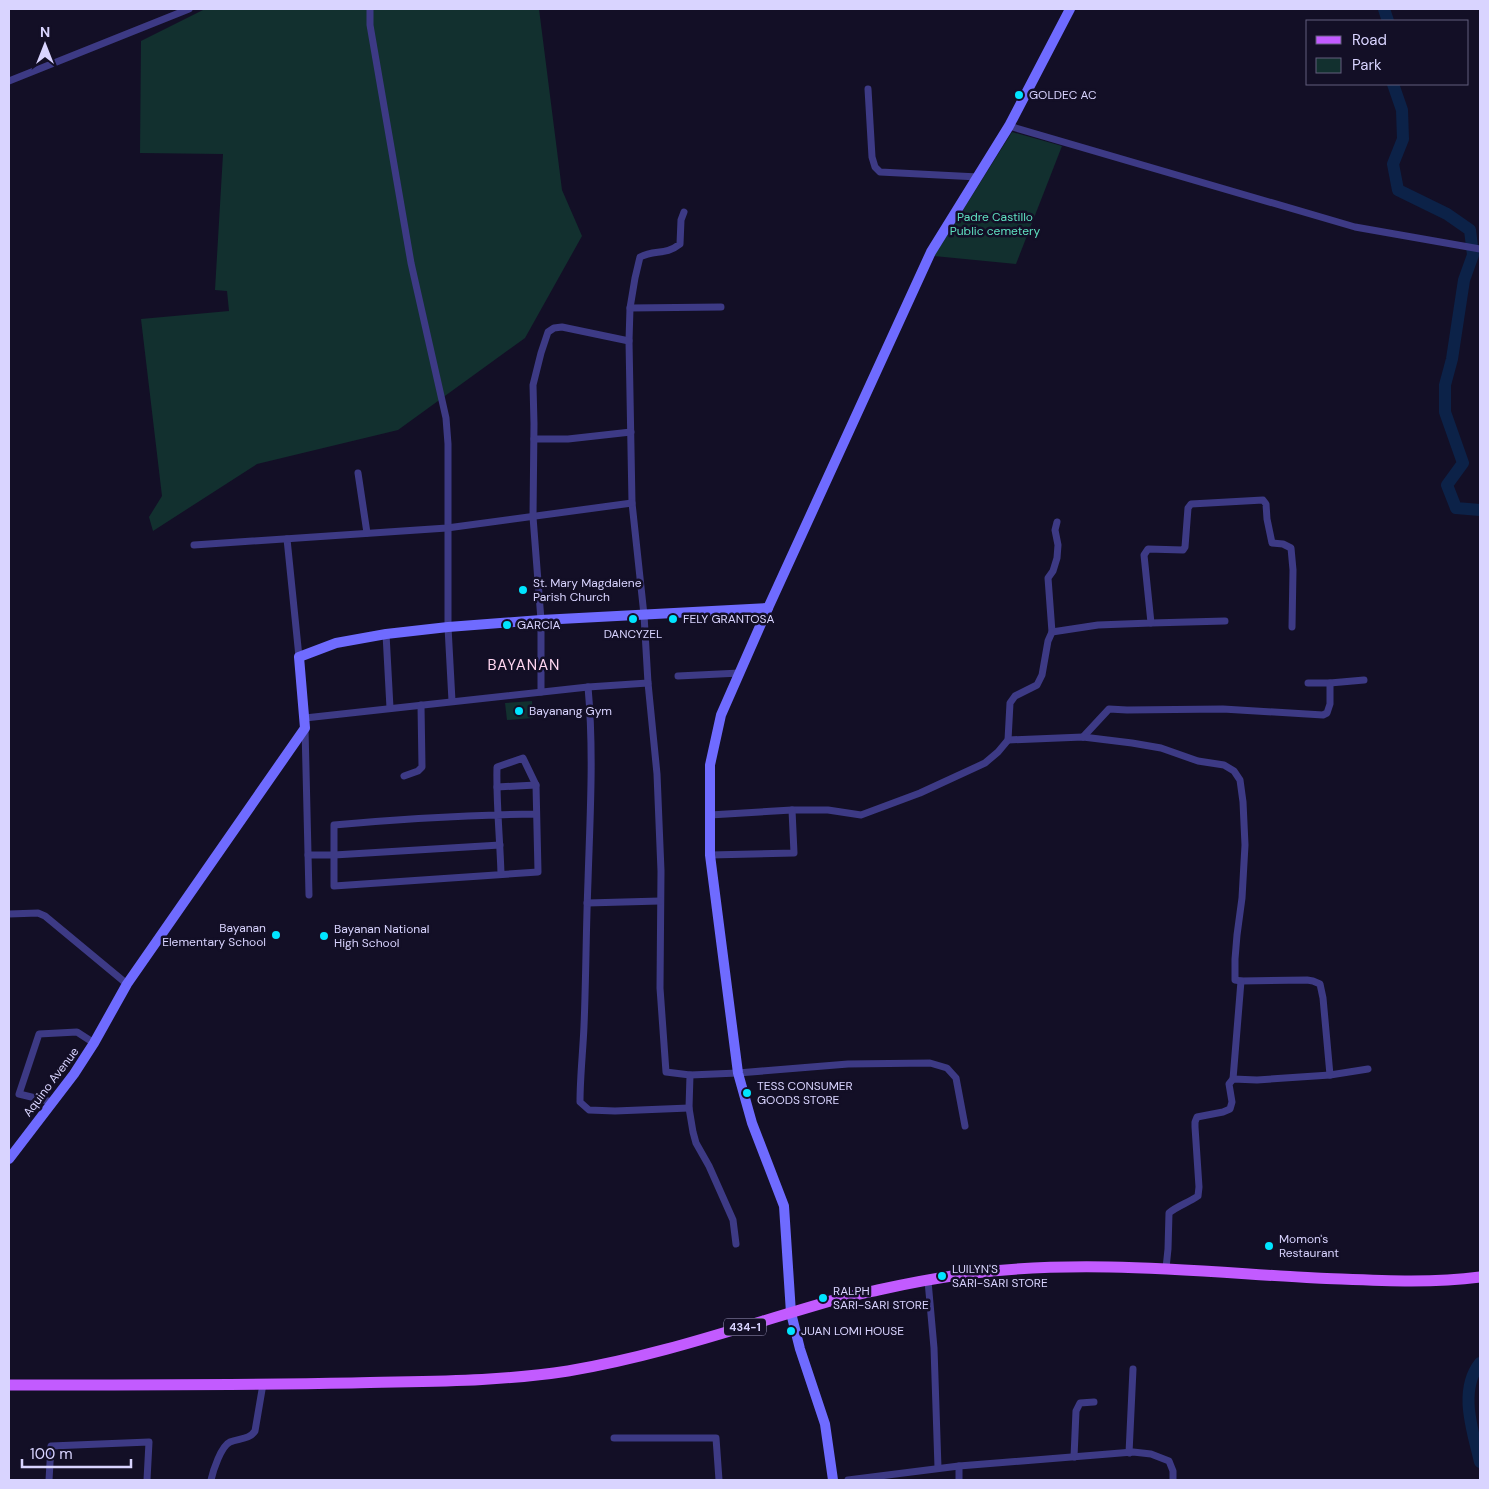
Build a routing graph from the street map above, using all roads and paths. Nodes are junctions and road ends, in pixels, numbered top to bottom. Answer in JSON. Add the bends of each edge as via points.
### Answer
{"nodes":[{"id":1,"x":189,"y":9,"type":"edge"},
{"id":2,"x":370,"y":9,"type":"edge"},
{"id":3,"x":1070,"y":9,"type":"edge"},
{"id":4,"x":9,"y":81,"type":"edge"},
{"id":5,"x":868,"y":89,"type":"dead end"},
{"id":6,"x":1009,"y":126,"type":"junction"},
{"id":7,"x":978,"y":177,"type":"junction"},
{"id":8,"x":684,"y":212,"type":"dead end"},
{"id":9,"x":1480,"y":249,"type":"edge"},
{"id":10,"x":721,"y":307,"type":"dead end"},
{"id":11,"x":630,"y":308,"type":"junction"},
{"id":12,"x":629,"y":341,"type":"junction"},
{"id":13,"x":631,"y":432,"type":"junction"},
{"id":14,"x":534,"y":439,"type":"junction"},
{"id":15,"x":358,"y":473,"type":"dead end"},
{"id":16,"x":632,"y":503,"type":"junction"},
{"id":17,"x":533,"y":517,"type":"junction"},
{"id":18,"x":1057,"y":522,"type":"dead end"},
{"id":19,"x":448,"y":528,"type":"junction"},
{"id":20,"x":367,"y":533,"type":"junction"},
{"id":21,"x":287,"y":539,"type":"junction"},
{"id":22,"x":194,"y":545,"type":"dead end"},
{"id":23,"x":768,"y":608,"type":"junction"},
{"id":24,"x":644,"y":615,"type":"junction"},
{"id":25,"x":541,"y":620,"type":"junction"},
{"id":26,"x":1226,"y":621,"type":"dead end"},
{"id":27,"x":1151,"y":623,"type":"junction"},
{"id":28,"x":1292,"y":627,"type":"dead end"},
{"id":29,"x":448,"y":628,"type":"junction"},
{"id":30,"x":1052,"y":632,"type":"junction"},
{"id":31,"x":386,"y":634,"type":"junction"},
{"id":32,"x":299,"y":657,"type":"junction"},
{"id":33,"x":740,"y":673,"type":"junction"},
{"id":34,"x":678,"y":676,"type":"dead end"},
{"id":35,"x":1364,"y":680,"type":"dead end"},
{"id":36,"x":648,"y":683,"type":"junction"},
{"id":37,"x":1308,"y":683,"type":"dead end"},
{"id":38,"x":1330,"y":683,"type":"junction"},
{"id":39,"x":588,"y":687,"type":"junction"},
{"id":40,"x":541,"y":692,"type":"junction"},
{"id":41,"x":452,"y":701,"type":"junction"},
{"id":42,"x":421,"y":705,"type":"junction"},
{"id":43,"x":390,"y":708,"type":"junction"},
{"id":44,"x":305,"y":723,"type":"junction"},
{"id":45,"x":1082,"y":737,"type":"junction"},
{"id":46,"x":1008,"y":740,"type":"junction"},
{"id":47,"x":404,"y":776,"type":"dead end"},
{"id":48,"x":536,"y":785,"type":"junction"},
{"id":49,"x":497,"y":787,"type":"junction"},
{"id":50,"x":792,"y":810,"type":"junction"},
{"id":51,"x":498,"y":814,"type":"junction"},
{"id":52,"x":536,"y":814,"type":"junction"},
{"id":53,"x":710,"y":815,"type":"junction"},
{"id":54,"x":500,"y":845,"type":"junction"},
{"id":55,"x":308,"y":856,"type":"junction"},
{"id":56,"x":334,"y":856,"type":"junction"},
{"id":57,"x":710,"y":856,"type":"junction"},
{"id":58,"x":501,"y":874,"type":"junction"},
{"id":59,"x":309,"y":895,"type":"dead end"},
{"id":60,"x":660,"y":901,"type":"junction"},
{"id":61,"x":587,"y":903,"type":"junction"},
{"id":62,"x":9,"y":914,"type":"edge"},
{"id":63,"x":1241,"y":981,"type":"junction"},
{"id":64,"x":127,"y":984,"type":"junction"},
{"id":65,"x":94,"y":1043,"type":"junction"},
{"id":66,"x":1368,"y":1069,"type":"dead end"},
{"id":67,"x":738,"y":1073,"type":"junction"},
{"id":68,"x":690,"y":1075,"type":"junction"},
{"id":69,"x":1330,"y":1075,"type":"junction"},
{"id":70,"x":1233,"y":1079,"type":"junction"},
{"id":71,"x":52,"y":1102,"type":"junction"},
{"id":72,"x":689,"y":1108,"type":"junction"},
{"id":73,"x":965,"y":1126,"type":"dead end"},
{"id":74,"x":9,"y":1159,"type":"edge"},
{"id":75,"x":736,"y":1244,"type":"dead end"},
{"id":76,"x":1166,"y":1268,"type":"junction"},
{"id":77,"x":1480,"y":1277,"type":"edge"},
{"id":78,"x":928,"y":1281,"type":"junction"},
{"id":79,"x":791,"y":1313,"type":"junction"},
{"id":80,"x":1133,"y":1369,"type":"dead end"},
{"id":81,"x":262,"y":1384,"type":"junction"},
{"id":82,"x":9,"y":1386,"type":"edge"},
{"id":83,"x":1094,"y":1402,"type":"dead end"},
{"id":84,"x":614,"y":1438,"type":"dead end"},
{"id":85,"x":1129,"y":1452,"type":"junction"},
{"id":86,"x":1074,"y":1457,"type":"junction"},
{"id":87,"x":959,"y":1466,"type":"junction"},
{"id":88,"x":938,"y":1468,"type":"junction"},
{"id":89,"x":48,"y":1480,"type":"edge"},
{"id":90,"x":147,"y":1480,"type":"edge"},
{"id":91,"x":211,"y":1480,"type":"edge"},
{"id":92,"x":719,"y":1480,"type":"edge"},
{"id":93,"x":833,"y":1480,"type":"edge"},
{"id":94,"x":848,"y":1480,"type":"edge"},
{"id":95,"x":959,"y":1480,"type":"edge"},
{"id":96,"x":1173,"y":1480,"type":"edge"}],
"edges":[{"from":1,"to":4,"type":"street"},
{"from":2,"to":19,"type":"street","via":[[410,263],[446,418]]},
{"from":3,"to":6,"type":"street"},
{"from":5,"to":7,"type":"street","via":[[872,157],[880,172]]},
{"from":6,"to":7,"type":"street"},
{"from":6,"to":9,"type":"street","via":[[1355,227]]},
{"from":7,"to":23,"type":"street","via":[[932,252]]},
{"from":8,"to":11,"type":"street","via":[[680,244],[672,251],[647,253],[640,257]]},
{"from":10,"to":11,"type":"street"},
{"from":11,"to":12,"type":"street"},
{"from":12,"to":13,"type":"street"},
{"from":12,"to":14,"type":"street","via":[[562,327],[548,332],[533,385]]},
{"from":13,"to":14,"type":"street"},
{"from":13,"to":16,"type":"street"},
{"from":14,"to":17,"type":"street"},
{"from":15,"to":20,"type":"street"},
{"from":16,"to":17,"type":"street"},
{"from":16,"to":24,"type":"street"},
{"from":17,"to":19,"type":"street"},
{"from":17,"to":25,"type":"street"},
{"from":18,"to":30,"type":"street","via":[[1057,558],[1048,578]]},
{"from":19,"to":20,"type":"street"},
{"from":19,"to":29,"type":"street"},
{"from":20,"to":21,"type":"street"},
{"from":21,"to":22,"type":"street"},
{"from":21,"to":32,"type":"street"},
{"from":23,"to":24,"type":"street"},
{"from":23,"to":33,"type":"street"},
{"from":24,"to":25,"type":"street"},
{"from":24,"to":36,"type":"street"},
{"from":25,"to":29,"type":"street"},
{"from":25,"to":40,"type":"street"},
{"from":26,"to":27,"type":"street"},
{"from":27,"to":28,"type":"street","via":[[1144,555],[1148,549],[1185,548],[1191,504],[1262,500],[1266,504],[1272,542],[1291,548]]},
{"from":27,"to":30,"type":"street","via":[[1098,625]]},
{"from":29,"to":31,"type":"street"},
{"from":29,"to":41,"type":"street"},
{"from":30,"to":46,"type":"street","via":[[1037,685],[1015,696],[1010,703]]},
{"from":31,"to":32,"type":"street","via":[[336,643]]},
{"from":31,"to":43,"type":"street"},
{"from":32,"to":44,"type":"street"},
{"from":33,"to":34,"type":"street"},
{"from":33,"to":53,"type":"street","via":[[722,715],[710,765]]},
{"from":35,"to":38,"type":"street"},
{"from":36,"to":39,"type":"street"},
{"from":36,"to":60,"type":"street","via":[[657,774]]},
{"from":37,"to":38,"type":"street"},
{"from":38,"to":45,"type":"street","via":[[1330,704],[1323,715],[1223,709],[1108,709]]},
{"from":39,"to":40,"type":"street"},
{"from":39,"to":61,"type":"street","via":[[592,772]]},
{"from":40,"to":41,"type":"street"},
{"from":41,"to":42,"type":"street"},
{"from":42,"to":43,"type":"street"},
{"from":42,"to":47,"type":"street","via":[[422,767]]},
{"from":43,"to":44,"type":"street"},
{"from":44,"to":55,"type":"street"},
{"from":44,"to":64,"type":"street","name":"Aquino Avenue"},
{"from":45,"to":46,"type":"street"},
{"from":45,"to":63,"type":"street","via":[[1132,742],[1224,765],[1240,780],[1245,844],[1235,959],[1236,980]]},
{"from":46,"to":50,"type":"street","via":[[985,763],[920,793],[861,815],[828,810]]},
{"from":48,"to":49,"type":"street"},
{"from":48,"to":49,"type":"street","via":[[523,758],[497,767]]},
{"from":48,"to":52,"type":"street"},
{"from":49,"to":51,"type":"street"},
{"from":50,"to":53,"type":"street"},
{"from":50,"to":57,"type":"street","via":[[794,853]]},
{"from":51,"to":52,"type":"street"},
{"from":51,"to":54,"type":"street"},
{"from":51,"to":56,"type":"street","via":[[334,825]]},
{"from":52,"to":58,"type":"street","via":[[538,872]]},
{"from":53,"to":57,"type":"street"},
{"from":54,"to":56,"type":"street"},
{"from":54,"to":58,"type":"street"},
{"from":55,"to":56,"type":"street"},
{"from":55,"to":59,"type":"street"},
{"from":56,"to":58,"type":"street","via":[[334,886]]},
{"from":57,"to":67,"type":"street"},
{"from":60,"to":61,"type":"street"},
{"from":60,"to":68,"type":"street","via":[[660,988],[666,1072]]},
{"from":61,"to":72,"type":"street","via":[[580,1102],[590,1110]]},
{"from":62,"to":64,"type":"street","via":[[38,912],[45,916]]},
{"from":63,"to":69,"type":"street","via":[[1307,980],[1320,984]]},
{"from":63,"to":70,"type":"street"},
{"from":64,"to":65,"type":"street","name":"Aquino Avenue"},
{"from":65,"to":71,"type":"street","name":"Aquino Avenue"},
{"from":65,"to":71,"type":"street","via":[[77,1032],[39,1034],[19,1094]]},
{"from":66,"to":69,"type":"street"},
{"from":67,"to":68,"type":"street"},
{"from":67,"to":73,"type":"street","via":[[848,1064],[930,1063],[946,1068],[956,1078]]},
{"from":67,"to":79,"type":"street","via":[[752,1123],[784,1206]]},
{"from":68,"to":72,"type":"street"},
{"from":69,"to":70,"type":"street"},
{"from":70,"to":76,"type":"street","via":[[1229,1084],[1230,1109],[1197,1118],[1195,1122],[1198,1196],[1169,1214]]},
{"from":71,"to":74,"type":"street","name":"Aquino Avenue"},
{"from":72,"to":75,"type":"street","via":[[696,1143],[733,1220]]},
{"from":76,"to":77,"type":"main road","number":"434-1","via":[[1392,1281]]},
{"from":76,"to":78,"type":"main road","number":"434-1","via":[[1038,1268],[973,1273]]},
{"from":78,"to":79,"type":"main road","number":"434-1","via":[[838,1298]]},
{"from":78,"to":88,"type":"street"},
{"from":79,"to":81,"type":"main road","number":"434-1","via":[[660,1352],[565,1372],[468,1380]]},
{"from":79,"to":93,"type":"street","via":[[825,1424]]},
{"from":80,"to":85,"type":"street"},
{"from":81,"to":82,"type":"main road","number":"434-1"},
{"from":81,"to":91,"type":"street","via":[[255,1431],[247,1438],[225,1446]]},
{"from":83,"to":86,"type":"street","via":[[1080,1403],[1076,1411]]},
{"from":84,"to":92,"type":"street","via":[[716,1438]]},
{"from":85,"to":86,"type":"street"},
{"from":85,"to":96,"type":"street","via":[[1151,1454],[1169,1461]]},
{"from":86,"to":87,"type":"street"},
{"from":87,"to":88,"type":"street"},
{"from":87,"to":95,"type":"street"},
{"from":88,"to":94,"type":"street"},
{"from":89,"to":90,"type":"street","via":[[51,1446],[148,1442]]}]}
